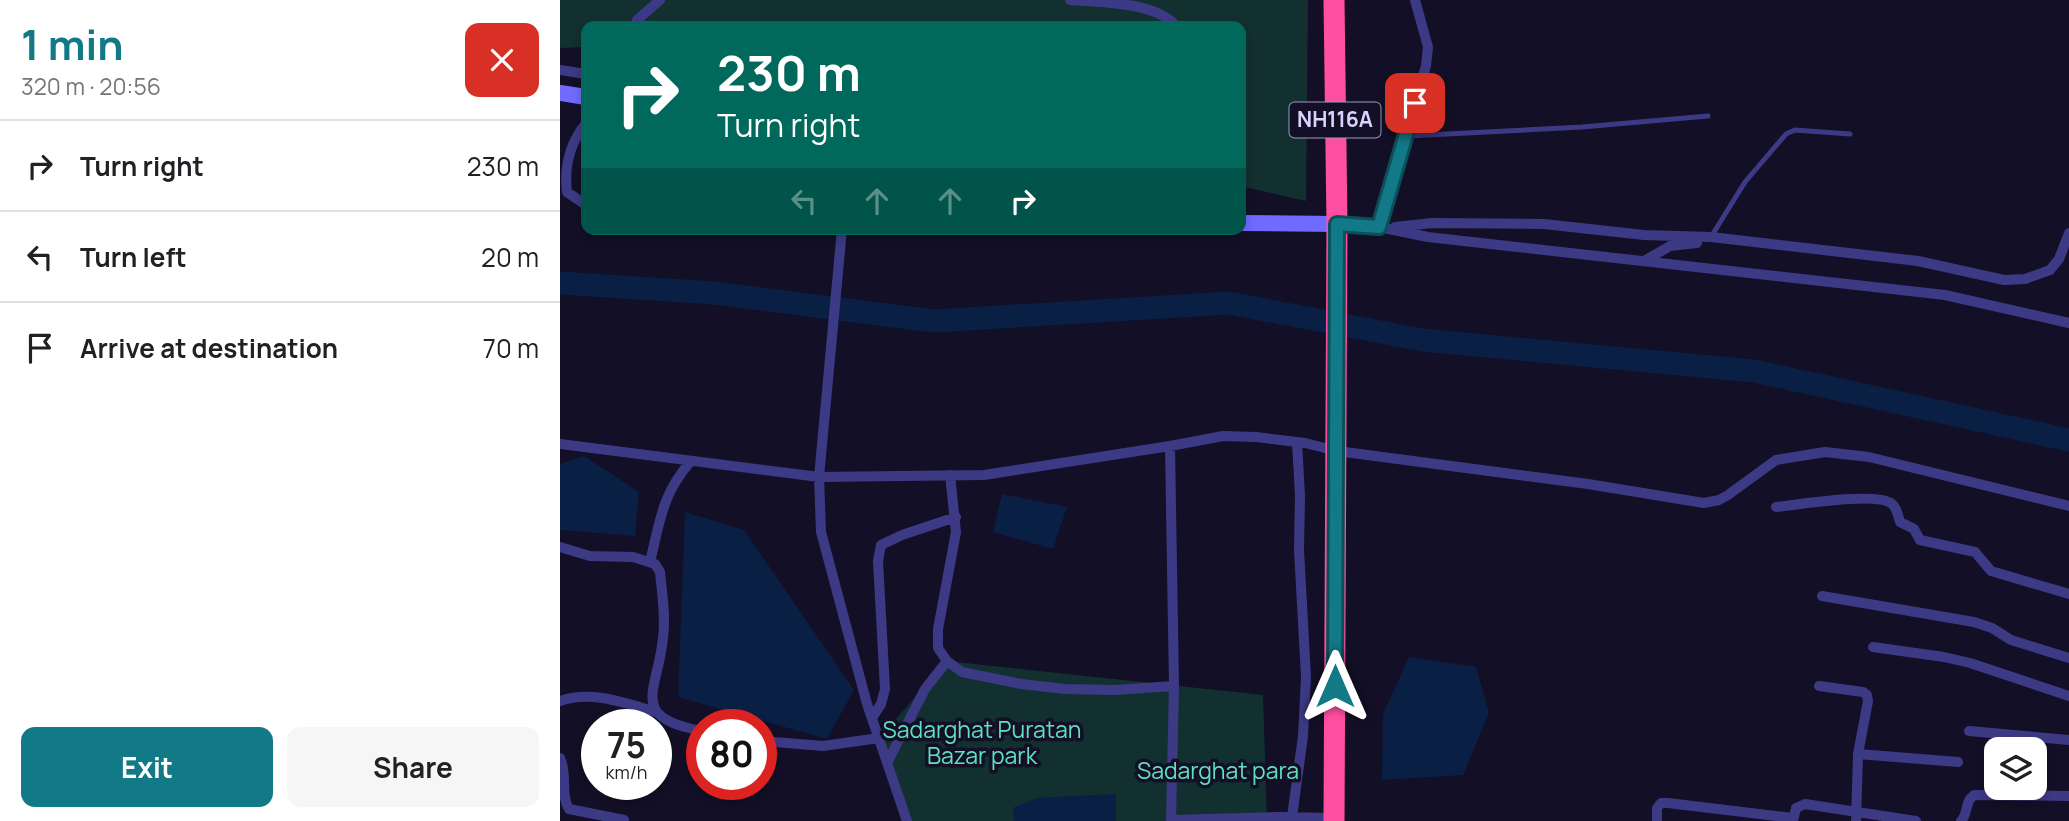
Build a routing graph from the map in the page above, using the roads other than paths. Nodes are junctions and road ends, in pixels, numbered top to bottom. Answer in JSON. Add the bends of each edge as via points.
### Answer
{"nodes":[{"id":1,"x":660,"y":0,"type":"edge"},
{"id":2,"x":1070,"y":0,"type":"edge"},
{"id":3,"x":1334,"y":0,"type":"edge"},
{"id":4,"x":1415,"y":0,"type":"edge"},
{"id":5,"x":637,"y":21,"type":"edge"},
{"id":6,"x":1169,"y":21,"type":"edge"},
{"id":7,"x":560,"y":70,"type":"edge"},
{"id":8,"x":581,"y":73,"type":"edge"},
{"id":9,"x":560,"y":93,"type":"edge"},
{"id":10,"x":581,"y":96,"type":"edge"},
{"id":11,"x":1708,"y":116,"type":"dead end"},
{"id":12,"x":581,"y":132,"type":"edge"},
{"id":13,"x":1850,"y":134,"type":"dead end"},
{"id":14,"x":1407,"y":136,"type":"junction"},
{"id":15,"x":581,"y":202,"type":"edge"},
{"id":16,"x":1246,"y":223,"type":"edge"},
{"id":17,"x":1384,"y":228,"type":"junction"},
{"id":18,"x":1337,"y":232,"type":"junction"},
{"id":19,"x":2069,"y":233,"type":"edge"},
{"id":20,"x":841,"y":235,"type":"edge"},
{"id":21,"x":1715,"y":237,"type":"junction"},
{"id":22,"x":1644,"y":261,"type":"junction"},
{"id":23,"x":2069,"y":323,"type":"edge"},
{"id":24,"x":1297,"y":442,"type":"junction"},
{"id":25,"x":560,"y":444,"type":"edge"},
{"id":26,"x":1170,"y":446,"type":"junction"},
{"id":27,"x":1337,"y":451,"type":"junction"},
{"id":28,"x":691,"y":461,"type":"junction"},
{"id":29,"x":950,"y":475,"type":"junction"},
{"id":30,"x":819,"y":477,"type":"junction"},
{"id":31,"x":2069,"y":506,"type":"edge"},
{"id":32,"x":1776,"y":507,"type":"dead end"},
{"id":33,"x":956,"y":517,"type":"junction"},
{"id":34,"x":560,"y":547,"type":"edge"},
{"id":35,"x":650,"y":562,"type":"junction"},
{"id":36,"x":2069,"y":594,"type":"edge"},
{"id":37,"x":1822,"y":596,"type":"dead end"},
{"id":38,"x":1873,"y":648,"type":"dead end"},
{"id":39,"x":2069,"y":657,"type":"edge"},
{"id":40,"x":947,"y":661,"type":"junction"},
{"id":41,"x":1174,"y":686,"type":"junction"},
{"id":42,"x":1819,"y":686,"type":"dead end"},
{"id":43,"x":2069,"y":696,"type":"edge"},
{"id":44,"x":560,"y":701,"type":"edge"},
{"id":45,"x":646,"y":709,"type":"edge"},
{"id":46,"x":655,"y":709,"type":"edge"},
{"id":47,"x":872,"y":718,"type":"junction"},
{"id":48,"x":1969,"y":731,"type":"dead end"},
{"id":49,"x":878,"y":738,"type":"junction"},
{"id":50,"x":2069,"y":740,"type":"edge"},
{"id":51,"x":777,"y":742,"type":"edge"},
{"id":52,"x":1858,"y":754,"type":"junction"},
{"id":53,"x":560,"y":758,"type":"edge"},
{"id":54,"x":887,"y":762,"type":"junction"},
{"id":55,"x":1958,"y":762,"type":"dead end"},
{"id":56,"x":2069,"y":796,"type":"edge"},
{"id":57,"x":1856,"y":816,"type":"edge"},
{"id":58,"x":1300,"y":818,"type":"edge"},
{"id":59,"x":1793,"y":819,"type":"edge"},
{"id":60,"x":624,"y":820,"type":"edge"},
{"id":61,"x":1171,"y":820,"type":"edge"},
{"id":62,"x":1334,"y":820,"type":"edge"},
{"id":63,"x":906,"y":821,"type":"edge"},
{"id":64,"x":1657,"y":821,"type":"edge"},
{"id":65,"x":1916,"y":821,"type":"edge"},
{"id":66,"x":1962,"y":821,"type":"edge"}],
"edges":[{"from":1,"to":5,"type":"street"},
{"from":2,"to":6,"type":"street","via":[[1156,12]]},
{"from":3,"to":18,"type":"highway","number":"NH116A"},
{"from":4,"to":14,"type":"street","via":[[1428,47]]},
{"from":7,"to":8,"type":"street"},
{"from":9,"to":10,"type":"street"},
{"from":11,"to":14,"type":"lane"},
{"from":12,"to":15,"type":"street","via":[[571,149],[566,183],[567,192]]},
{"from":13,"to":21,"type":"lane","via":[[1795,130],[1786,134],[1745,182]]},
{"from":14,"to":17,"type":"street"},
{"from":16,"to":18,"type":"street"},
{"from":17,"to":18,"type":"street"},
{"from":17,"to":21,"type":"street","via":[[1432,223],[1544,224]]},
{"from":17,"to":22,"type":"street","via":[[1427,237]]},
{"from":18,"to":27,"type":"highway","number":"NH116A"},
{"from":19,"to":21,"type":"street","via":[[2050,270],[2004,280],[1918,261]]},
{"from":20,"to":30,"type":"street"},
{"from":21,"to":22,"type":"street","via":[[1707,243],[1670,246]]},
{"from":22,"to":23,"type":"street","via":[[1945,295]]},
{"from":24,"to":26,"type":"street","via":[[1238,435]]},
{"from":24,"to":27,"type":"street"},
{"from":24,"to":58,"type":"street","via":[[1306,677]]},
{"from":25,"to":28,"type":"street"},
{"from":26,"to":29,"type":"street","via":[[984,475]]},
{"from":26,"to":41,"type":"street"},
{"from":27,"to":31,"type":"street","via":[[1704,503],[1728,495],[1780,458],[1845,453]]},
{"from":27,"to":62,"type":"highway","number":"NH116A"},
{"from":28,"to":30,"type":"street"},
{"from":28,"to":35,"type":"street","via":[[664,503]]},
{"from":29,"to":30,"type":"street"},
{"from":29,"to":33,"type":"street"},
{"from":30,"to":47,"type":"street","via":[[821,532]]},
{"from":32,"to":36,"type":"street","via":[[1864,499],[1891,503],[1900,522],[1914,529],[1920,540],[1975,552],[1991,571]]},
{"from":33,"to":40,"type":"street","via":[[938,629],[938,648]]},
{"from":33,"to":47,"type":"street","via":[[881,545],[885,689]]},
{"from":34,"to":35,"type":"street","via":[[590,556]]},
{"from":35,"to":46,"type":"street","via":[[660,572],[663,602],[663,638],[652,693]]},
{"from":37,"to":39,"type":"street","via":[[1974,622],[2011,640]]},
{"from":38,"to":43,"type":"street","via":[[1970,663]]},
{"from":40,"to":41,"type":"street","via":[[962,672],[1043,686],[1114,690]]},
{"from":40,"to":54,"type":"street","via":[[925,689]]},
{"from":41,"to":61,"type":"street"},
{"from":42,"to":52,"type":"street","via":[[1867,695]]},
{"from":44,"to":45,"type":"street","via":[[609,698]]},
{"from":47,"to":49,"type":"street"},
{"from":48,"to":50,"type":"street"},
{"from":49,"to":51,"type":"street","via":[[823,746]]},
{"from":49,"to":54,"type":"street"},
{"from":52,"to":55,"type":"street"},
{"from":52,"to":57,"type":"street"},
{"from":53,"to":60,"type":"street","via":[[569,808]]},
{"from":54,"to":63,"type":"street"},
{"from":56,"to":66,"type":"street","via":[[1974,795]]},
{"from":57,"to":59,"type":"street","via":[[1805,804],[1796,808]]},
{"from":57,"to":65,"type":"street"},
{"from":58,"to":61,"type":"street"},
{"from":58,"to":62,"type":"street"},
{"from":59,"to":64,"type":"street","via":[[1661,803]]}]}
